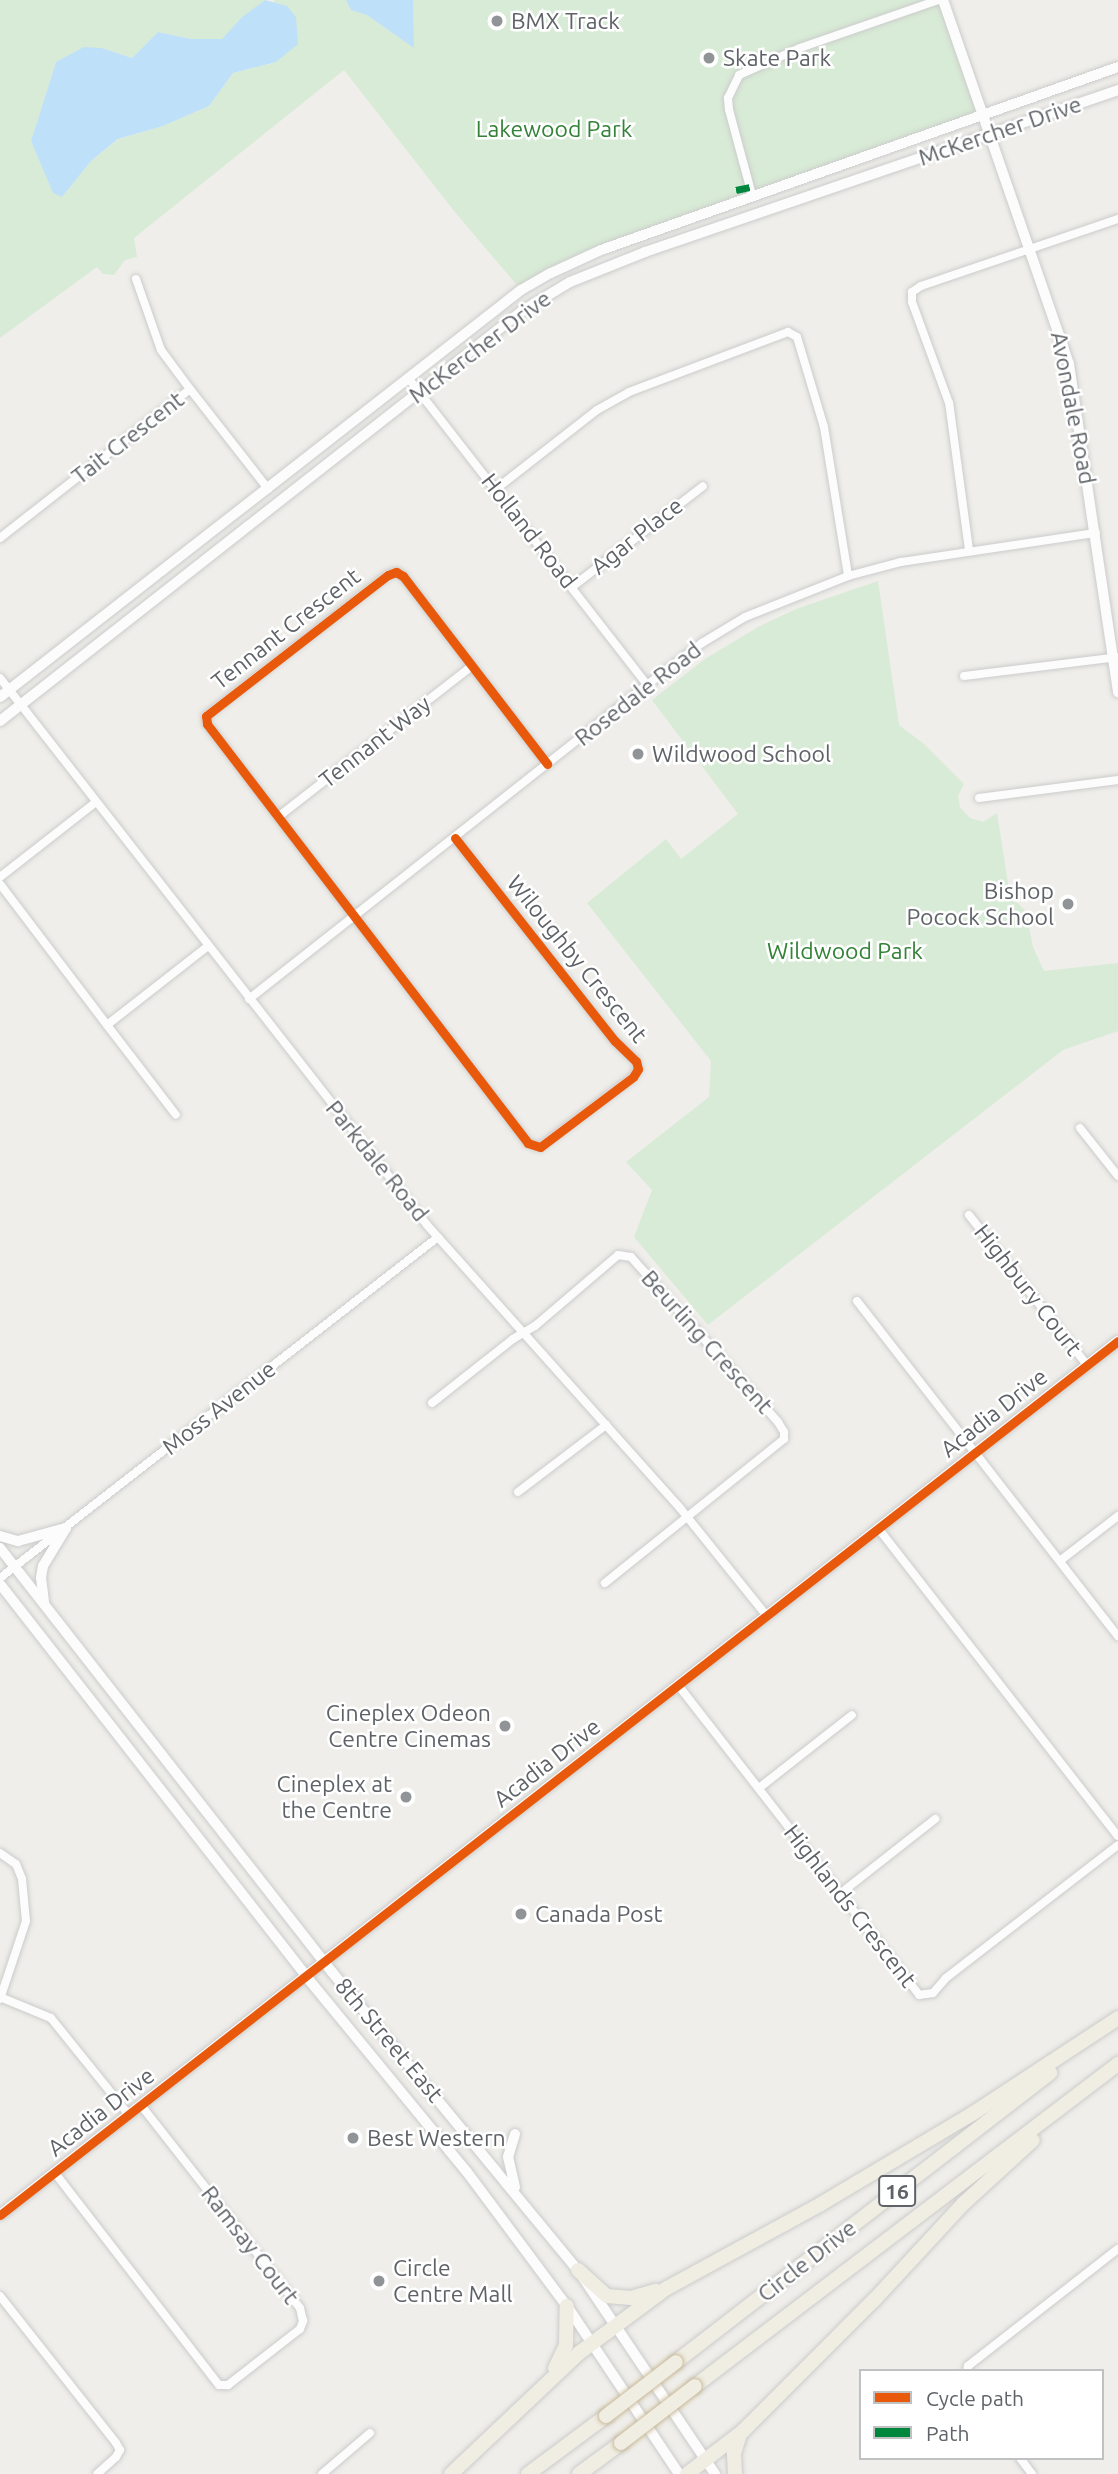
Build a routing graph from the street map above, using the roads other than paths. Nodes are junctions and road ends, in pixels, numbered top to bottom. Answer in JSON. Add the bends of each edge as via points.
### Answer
{"nodes":[{"id":1,"x":941,"y":0,"type":"edge"},
{"id":2,"x":1118,"y":67,"type":"edge"},
{"id":3,"x":1118,"y":90,"type":"edge"},
{"id":4,"x":984,"y":114,"type":"junction"},
{"id":5,"x":990,"y":134,"type":"junction"},
{"id":6,"x":752,"y":195,"type":"junction"},
{"id":7,"x":1118,"y":219,"type":"edge"},
{"id":8,"x":1031,"y":250,"type":"junction"},
{"id":9,"x":136,"y":279,"type":"dead end"},
{"id":10,"x":409,"y":379,"type":"junction"},
{"id":11,"x":190,"y":389,"type":"junction"},
{"id":12,"x":419,"y":392,"type":"junction"},
{"id":13,"x":702,"y":486,"type":"dead end"},
{"id":14,"x":268,"y":489,"type":"junction"},
{"id":15,"x":496,"y":489,"type":"junction"},
{"id":16,"x":1096,"y":533,"type":"junction"},
{"id":17,"x":0,"y":538,"type":"edge"},
{"id":18,"x":969,"y":550,"type":"junction"},
{"id":19,"x":848,"y":576,"type":"junction"},
{"id":20,"x":572,"y":587,"type":"junction"},
{"id":21,"x":1116,"y":657,"type":"edge"},
{"id":22,"x":472,"y":666,"type":"junction"},
{"id":23,"x":964,"y":676,"type":"dead end"},
{"id":24,"x":0,"y":678,"type":"edge"},
{"id":25,"x":647,"y":685,"type":"junction"},
{"id":26,"x":1118,"y":692,"type":"edge"},
{"id":27,"x":5,"y":694,"type":"edge"},
{"id":28,"x":20,"y":705,"type":"junction"},
{"id":29,"x":0,"y":721,"type":"edge"},
{"id":30,"x":547,"y":764,"type":"junction"},
{"id":31,"x":1118,"y":780,"type":"edge"},
{"id":32,"x":979,"y":798,"type":"dead end"},
{"id":33,"x":96,"y":802,"type":"junction"},
{"id":34,"x":278,"y":817,"type":"junction"},
{"id":35,"x":455,"y":838,"type":"junction"},
{"id":36,"x":0,"y":877,"type":"edge"},
{"id":37,"x":0,"y":884,"type":"edge"},
{"id":38,"x":354,"y":917,"type":"junction"},
{"id":39,"x":208,"y":946,"type":"junction"},
{"id":40,"x":249,"y":999,"type":"junction"},
{"id":41,"x":107,"y":1025,"type":"junction"},
{"id":42,"x":176,"y":1115,"type":"dead end"},
{"id":43,"x":1080,"y":1128,"type":"dead end"},
{"id":44,"x":1118,"y":1177,"type":"edge"},
{"id":45,"x":969,"y":1215,"type":"dead end"},
{"id":46,"x":438,"y":1237,"type":"junction"},
{"id":47,"x":857,"y":1301,"type":"dead end"},
{"id":48,"x":524,"y":1333,"type":"junction"},
{"id":49,"x":1118,"y":1341,"type":"edge"},
{"id":50,"x":1087,"y":1365,"type":"junction"},
{"id":51,"x":432,"y":1403,"type":"dead end"},
{"id":52,"x":606,"y":1425,"type":"junction"},
{"id":53,"x":975,"y":1452,"type":"junction"},
{"id":54,"x":518,"y":1492,"type":"dead end"},
{"id":55,"x":1118,"y":1516,"type":"edge"},
{"id":56,"x":688,"y":1517,"type":"junction"},
{"id":57,"x":66,"y":1528,"type":"junction"},
{"id":58,"x":878,"y":1528,"type":"junction"},
{"id":59,"x":0,"y":1536,"type":"edge"},
{"id":60,"x":0,"y":1548,"type":"edge"},
{"id":61,"x":1061,"y":1560,"type":"junction"},
{"id":62,"x":15,"y":1566,"type":"junction"},
{"id":63,"x":0,"y":1578,"type":"edge"},
{"id":64,"x":605,"y":1583,"type":"dead end"},
{"id":65,"x":0,"y":1584,"type":"edge"},
{"id":66,"x":45,"y":1605,"type":"junction"},
{"id":67,"x":766,"y":1615,"type":"junction"},
{"id":68,"x":1118,"y":1636,"type":"edge"},
{"id":69,"x":678,"y":1685,"type":"junction"},
{"id":70,"x":852,"y":1715,"type":"dead end"},
{"id":71,"x":760,"y":1788,"type":"junction"},
{"id":72,"x":935,"y":1819,"type":"dead end"},
{"id":73,"x":1118,"y":1836,"type":"edge"},
{"id":74,"x":1118,"y":1845,"type":"edge"},
{"id":75,"x":0,"y":1853,"type":"edge"},
{"id":76,"x":841,"y":1893,"type":"junction"},
{"id":77,"x":324,"y":1960,"type":"junction"},
{"id":78,"x":305,"y":1975,"type":"junction"},
{"id":79,"x":0,"y":1998,"type":"edge"},
{"id":80,"x":1118,"y":2020,"type":"edge"},
{"id":81,"x":1118,"y":2064,"type":"edge"},
{"id":82,"x":141,"y":2105,"type":"junction"},
{"id":83,"x":1064,"y":2106,"type":"junction"},
{"id":84,"x":129,"y":2115,"type":"junction"},
{"id":85,"x":516,"y":2134,"type":"dead end"},
{"id":86,"x":55,"y":2173,"type":"junction"},
{"id":87,"x":516,"y":2193,"type":"junction"},
{"id":88,"x":0,"y":2215,"type":"edge"},
{"id":89,"x":1118,"y":2249,"type":"edge"},
{"id":90,"x":578,"y":2270,"type":"junction"},
{"id":91,"x":667,"y":2288,"type":"junction"},
{"id":92,"x":0,"y":2296,"type":"edge"},
{"id":93,"x":567,"y":2306,"type":"junction"},
{"id":94,"x":616,"y":2325,"type":"junction"},
{"id":95,"x":592,"y":2343,"type":"junction"},
{"id":96,"x":967,"y":2369,"type":"edge"},
{"id":97,"x":549,"y":2379,"type":"junction"},
{"id":98,"x":743,"y":2431,"type":"junction"},
{"id":99,"x":370,"y":2432,"type":"dead end"},
{"id":100,"x":706,"y":2461,"type":"junction"},
{"id":101,"x":97,"y":2474,"type":"edge"},
{"id":102,"x":321,"y":2474,"type":"edge"},
{"id":103,"x":452,"y":2474,"type":"edge"},
{"id":104,"x":528,"y":2474,"type":"edge"},
{"id":105,"x":579,"y":2474,"type":"edge"},
{"id":106,"x":680,"y":2474,"type":"edge"},
{"id":107,"x":687,"y":2474,"type":"edge"},
{"id":108,"x":715,"y":2474,"type":"edge"},
{"id":109,"x":735,"y":2474,"type":"edge"}],
"edges":[{"from":1,"to":4,"type":"street","name":"Avondale Road"},
{"from":1,"to":6,"type":"street","via":[[800,48],[739,75],[729,110]]},
{"from":2,"to":4,"type":"main road","name":"McKercher Drive"},
{"from":3,"to":5,"type":"main road","name":"McKercher Drive"},
{"from":4,"to":5,"type":"street","name":"Avondale Road"},
{"from":4,"to":6,"type":"main road","name":"McKercher Drive"},
{"from":5,"to":8,"type":"street","name":"Avondale Road"},
{"from":5,"to":12,"type":"main road","name":"McKercher Drive","via":[[570,282],[522,311]]},
{"from":6,"to":10,"type":"main road","name":"McKercher Drive","via":[[551,273],[521,290]]},
{"from":7,"to":8,"type":"street"},
{"from":8,"to":16,"type":"street","name":"Avondale Road","via":[[1069,363]]},
{"from":8,"to":18,"type":"street","via":[[912,292],[949,403]]},
{"from":9,"to":11,"type":"street","via":[[161,350]]},
{"from":10,"to":12,"type":"street","name":"Holland Road"},
{"from":10,"to":14,"type":"main road","name":"McKercher Drive"},
{"from":11,"to":14,"type":"street","name":"Tait Crescent"},
{"from":11,"to":17,"type":"street","name":"Tait Crescent"},
{"from":12,"to":15,"type":"street","name":"Holland Road"},
{"from":12,"to":28,"type":"main road","name":"McKercher Drive"},
{"from":13,"to":20,"type":"street","name":"Agar Place"},
{"from":14,"to":27,"type":"main road","name":"McKercher Drive"},
{"from":15,"to":19,"type":"street","via":[[597,410],[629,392],[788,332],[797,337],[824,427]]},
{"from":15,"to":20,"type":"street","name":"Holland Road"},
{"from":16,"to":18,"type":"street","name":"Rosedale Road"},
{"from":16,"to":21,"type":"street","name":"Avondale Road"},
{"from":18,"to":19,"type":"street","name":"Rosedale Road"},
{"from":19,"to":25,"type":"street","name":"Rosedale Road","via":[[745,617]]},
{"from":20,"to":25,"type":"street","name":"Holland Road"},
{"from":21,"to":23,"type":"street"},
{"from":21,"to":26,"type":"street","name":"Avondale Road"},
{"from":22,"to":30,"type":"street","name":"Tennant Crescent"},
{"from":22,"to":34,"type":"street","name":"Tennant Way"},
{"from":22,"to":34,"type":"street","name":"Tennant Crescent","via":[[396,572],[205,716]]},
{"from":24,"to":27,"type":"street"},
{"from":25,"to":30,"type":"street","name":"Rosedale Road"},
{"from":27,"to":28,"type":"street","name":"Parkdale Road"},
{"from":28,"to":29,"type":"main road","name":"McKercher Drive"},
{"from":28,"to":33,"type":"street","name":"Parkdale Road"},
{"from":30,"to":35,"type":"street","name":"Rosedale Road"},
{"from":31,"to":32,"type":"street"},
{"from":33,"to":36,"type":"street"},
{"from":33,"to":39,"type":"street","name":"Parkdale Road"},
{"from":34,"to":38,"type":"street","name":"Tennant Crescent"},
{"from":35,"to":38,"type":"street","name":"Rosedale Road"},
{"from":35,"to":38,"type":"street","name":"Wiloughby Crescent","via":[[615,1041],[636,1061],[633,1077],[551,1141],[540,1147],[528,1143]]},
{"from":37,"to":41,"type":"street"},
{"from":38,"to":40,"type":"street","name":"Rosedale Road"},
{"from":39,"to":40,"type":"street","name":"Parkdale Road"},
{"from":39,"to":41,"type":"street"},
{"from":40,"to":46,"type":"street","name":"Parkdale Road"},
{"from":41,"to":42,"type":"street"},
{"from":43,"to":44,"type":"street"},
{"from":45,"to":50,"type":"street","name":"Highbury Court"},
{"from":46,"to":48,"type":"street","name":"Parkdale Road"},
{"from":46,"to":57,"type":"street","name":"Moss Avenue"},
{"from":47,"to":53,"type":"street"},
{"from":48,"to":51,"type":"street"},
{"from":48,"to":52,"type":"street","name":"Parkdale Road"},
{"from":48,"to":56,"type":"street","name":"Beurling Crescent","via":[[618,1255],[631,1257],[784,1432],[780,1444]]},
{"from":49,"to":50,"type":"street","name":"Acadia Drive"},
{"from":50,"to":53,"type":"street","name":"Acadia Drive"},
{"from":52,"to":54,"type":"street"},
{"from":52,"to":56,"type":"street","name":"Parkdale Road"},
{"from":53,"to":58,"type":"street","name":"Acadia Drive"},
{"from":53,"to":61,"type":"street"},
{"from":55,"to":61,"type":"street"},
{"from":56,"to":64,"type":"street"},
{"from":56,"to":67,"type":"street","name":"Parkdale Road"},
{"from":57,"to":59,"type":"main road","via":[[18,1541]]},
{"from":57,"to":62,"type":"street","name":"Moss Avenue"},
{"from":57,"to":66,"type":"main road","via":[[43,1566]]},
{"from":58,"to":67,"type":"street","name":"Acadia Drive"},
{"from":58,"to":73,"type":"street"},
{"from":60,"to":62,"type":"main road","name":"8th Street East"},
{"from":61,"to":68,"type":"street"},
{"from":62,"to":63,"type":"street","name":"Moss Avenue"},
{"from":62,"to":66,"type":"main road","name":"8th Street East"},
{"from":65,"to":78,"type":"main road","name":"8th Street East"},
{"from":66,"to":77,"type":"main road","name":"8th Street East"},
{"from":67,"to":69,"type":"street","name":"Acadia Drive"},
{"from":69,"to":71,"type":"street","name":"Highlands Crescent"},
{"from":69,"to":77,"type":"street","name":"Acadia Drive"},
{"from":70,"to":71,"type":"street"},
{"from":71,"to":76,"type":"street","name":"Highlands Crescent"},
{"from":72,"to":76,"type":"street"},
{"from":74,"to":76,"type":"street","name":"Highlands Crescent","via":[[946,1978],[933,1993],[919,1995]]},
{"from":75,"to":79,"type":"street","via":[[16,1864],[26,1921]]},
{"from":77,"to":78,"type":"street","name":"Acadia Drive"},
{"from":77,"to":87,"type":"main road","name":"8th Street East"},
{"from":78,"to":82,"type":"street","name":"Acadia Drive"},
{"from":78,"to":93,"type":"main road","name":"8th Street East","via":[[467,2172]]},
{"from":79,"to":84,"type":"street","via":[[51,2018]]},
{"from":80,"to":91,"type":"highway","via":[[821,2204]]},
{"from":80,"to":104,"type":"highway","name":"Circle Drive","number":"16","bridge":true},
{"from":81,"to":83,"type":"highway","name":"Circle Drive","number":"16"},
{"from":82,"to":84,"type":"street","name":"Acadia Drive"},
{"from":82,"to":86,"type":"street","name":"Ramsay Court","via":[[300,2308],[300,2329],[228,2385],[219,2385]]},
{"from":83,"to":98,"type":"highway"},
{"from":83,"to":105,"type":"highway","name":"Circle Drive","number":"16","bridge":true},
{"from":84,"to":86,"type":"street","name":"Acadia Drive"},
{"from":85,"to":87,"type":"main road","via":[[508,2157]]},
{"from":86,"to":88,"type":"street","name":"Acadia Drive"},
{"from":87,"to":90,"type":"main road","name":"8th Street East"},
{"from":89,"to":96,"type":"street"},
{"from":90,"to":91,"type":"highway","via":[[607,2296],[640,2296]]},
{"from":90,"to":94,"type":"main road","name":"8th Street East"},
{"from":91,"to":94,"type":"highway"},
{"from":92,"to":101,"type":"street","via":[[116,2443],[117,2457]]},
{"from":93,"to":95,"type":"main road","name":"8th Street East"},
{"from":93,"to":97,"type":"highway","via":[[566,2344]]},
{"from":94,"to":95,"type":"highway"},
{"from":94,"to":100,"type":"main road","name":"8th Street East"},
{"from":95,"to":97,"type":"highway"},
{"from":95,"to":106,"type":"main road","name":"8th Street East"},
{"from":97,"to":103,"type":"highway"},
{"from":98,"to":100,"type":"highway"},
{"from":98,"to":109,"type":"highway","via":[[735,2447]]},
{"from":99,"to":102,"type":"street"},
{"from":100,"to":107,"type":"highway"},
{"from":100,"to":108,"type":"main road","name":"8th Street East"}]}
